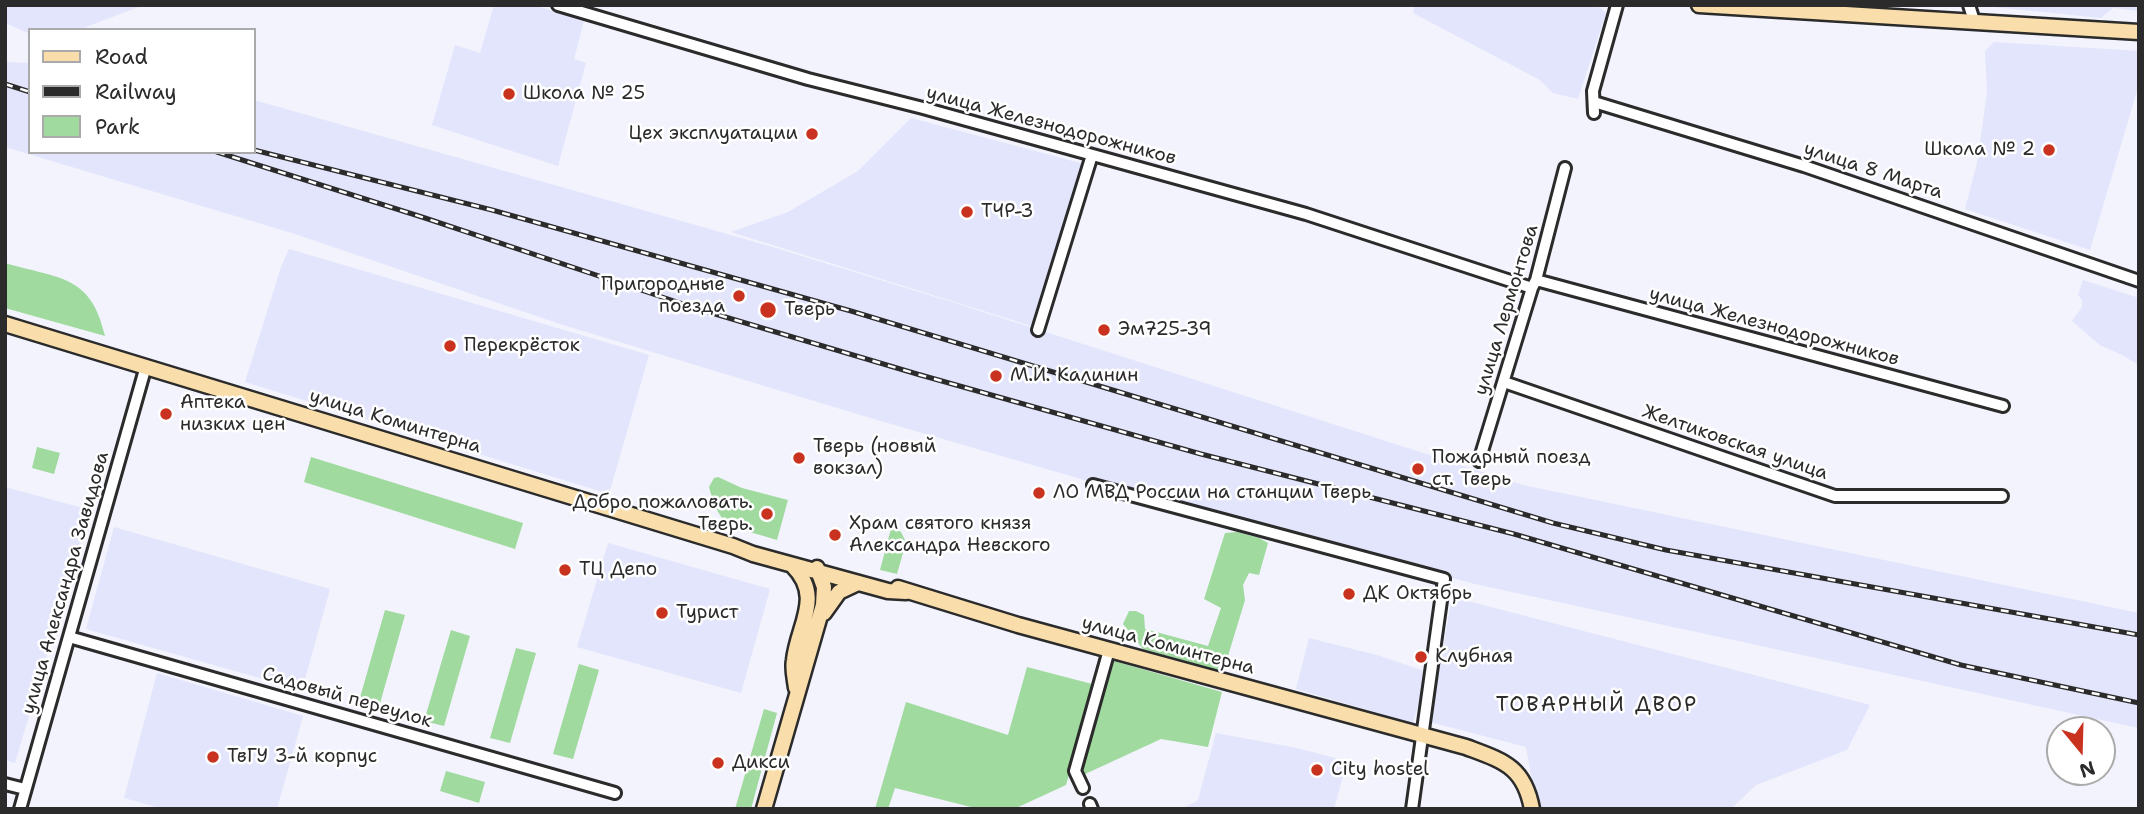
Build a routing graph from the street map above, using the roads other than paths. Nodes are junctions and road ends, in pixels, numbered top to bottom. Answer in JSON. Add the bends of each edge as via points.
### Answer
{"nodes":[{"id":1,"x":558,"y":5,"type":"edge"},
{"id":2,"x":1617,"y":5,"type":"edge"},
{"id":3,"x":1699,"y":5,"type":"edge"},
{"id":4,"x":1969,"y":5,"type":"edge"},
{"id":5,"x":1974,"y":21,"type":"junction"},
{"id":6,"x":2139,"y":32,"type":"edge"},
{"id":7,"x":1092,"y":155,"type":"junction"},
{"id":8,"x":1565,"y":168,"type":"dead end"},
{"id":9,"x":2139,"y":281,"type":"edge"},
{"id":10,"x":1534,"y":284,"type":"junction"},
{"id":11,"x":5,"y":324,"type":"edge"},
{"id":12,"x":1038,"y":330,"type":"dead end"},
{"id":13,"x":146,"y":366,"type":"junction"},
{"id":14,"x":1504,"y":382,"type":"junction"},
{"id":15,"x":2003,"y":406,"type":"dead end"},
{"id":16,"x":1479,"y":461,"type":"dead end"},
{"id":17,"x":1093,"y":485,"type":"dead end"},
{"id":18,"x":2002,"y":496,"type":"dead end"},
{"id":19,"x":733,"y":546,"type":"junction"},
{"id":20,"x":791,"y":565,"type":"junction"},
{"id":21,"x":822,"y":573,"type":"junction"},
{"id":22,"x":855,"y":578,"type":"junction"},
{"id":23,"x":809,"y":603,"type":"junction"},
{"id":24,"x":818,"y":623,"type":"junction"},
{"id":25,"x":69,"y":638,"type":"junction"},
{"id":26,"x":1109,"y":650,"type":"junction"},
{"id":27,"x":797,"y":696,"type":"junction"},
{"id":28,"x":1421,"y":735,"type":"junction"},
{"id":29,"x":5,"y":783,"type":"edge"},
{"id":30,"x":1083,"y":788,"type":"dead end"},
{"id":31,"x":25,"y":789,"type":"junction"},
{"id":32,"x":615,"y":793,"type":"dead end"},
{"id":33,"x":20,"y":809,"type":"edge"},
{"id":34,"x":764,"y":809,"type":"edge"},
{"id":35,"x":1412,"y":809,"type":"edge"},
{"id":36,"x":1532,"y":809,"type":"edge"}],
"edges":[{"from":1,"to":7,"type":"street","name":"улица Железнодорожников","via":[[808,79]]},
{"from":2,"to":9,"type":"street","name":"улица 8 Марта","via":[[1593,91],[1594,107],[1804,166]]},
{"from":3,"to":5,"type":"main road"},
{"from":4,"to":5,"type":"street"},
{"from":5,"to":6,"type":"main road"},
{"from":7,"to":10,"type":"street","name":"улица Железнодорожников"},
{"from":7,"to":12,"type":"street"},
{"from":8,"to":10,"type":"street","name":"улица Лермонтова"},
{"from":10,"to":14,"type":"street","name":"улица Лермонтова"},
{"from":10,"to":15,"type":"street","name":"улица Железнодорожников"},
{"from":11,"to":13,"type":"main road","name":"улица Коминтерна"},
{"from":13,"to":19,"type":"main road","name":"улица Коминтерна"},
{"from":13,"to":25,"type":"street","name":"улица Александра Завидова"},
{"from":14,"to":16,"type":"street","name":"улица Лермонтова"},
{"from":14,"to":18,"type":"street","name":"Желтиковская улица","via":[[1835,496]]},
{"from":17,"to":28,"type":"street","via":[[1444,579]]},
{"from":19,"to":20,"type":"main road","name":"улица Коминтерна"},
{"from":19,"to":21,"type":"main road","name":"улица Коминтерна","via":[[753,547]]},
{"from":20,"to":21,"type":"main road","name":"улица Коминтерна"},
{"from":20,"to":23,"type":"main road","via":[[804,582]]},
{"from":21,"to":22,"type":"main road"},
{"from":21,"to":22,"type":"main road","name":"улица Коминтерна"},
{"from":21,"to":23,"type":"main road"},
{"from":21,"to":24,"type":"main road","via":[[824,600]]},
{"from":22,"to":24,"type":"main road"},
{"from":22,"to":26,"type":"main road","name":"улица Коминтерна","via":[[890,584]]},
{"from":23,"to":27,"type":"main road","via":[[793,662]]},
{"from":24,"to":27,"type":"main road"},
{"from":25,"to":31,"type":"street","name":"улица Александра Завидова"},
{"from":25,"to":32,"type":"street","name":"Садовый переулок"},
{"from":26,"to":28,"type":"main road","name":"улица Коминтерна"},
{"from":26,"to":30,"type":"street","via":[[1075,771]]},
{"from":27,"to":34,"type":"main road"},
{"from":28,"to":35,"type":"street"},
{"from":28,"to":36,"type":"main road","name":"улица Коминтерна","via":[[1510,766],[1525,784]]},
{"from":29,"to":31,"type":"street"},
{"from":31,"to":33,"type":"street","name":"улица Александра Завидова"}]}
